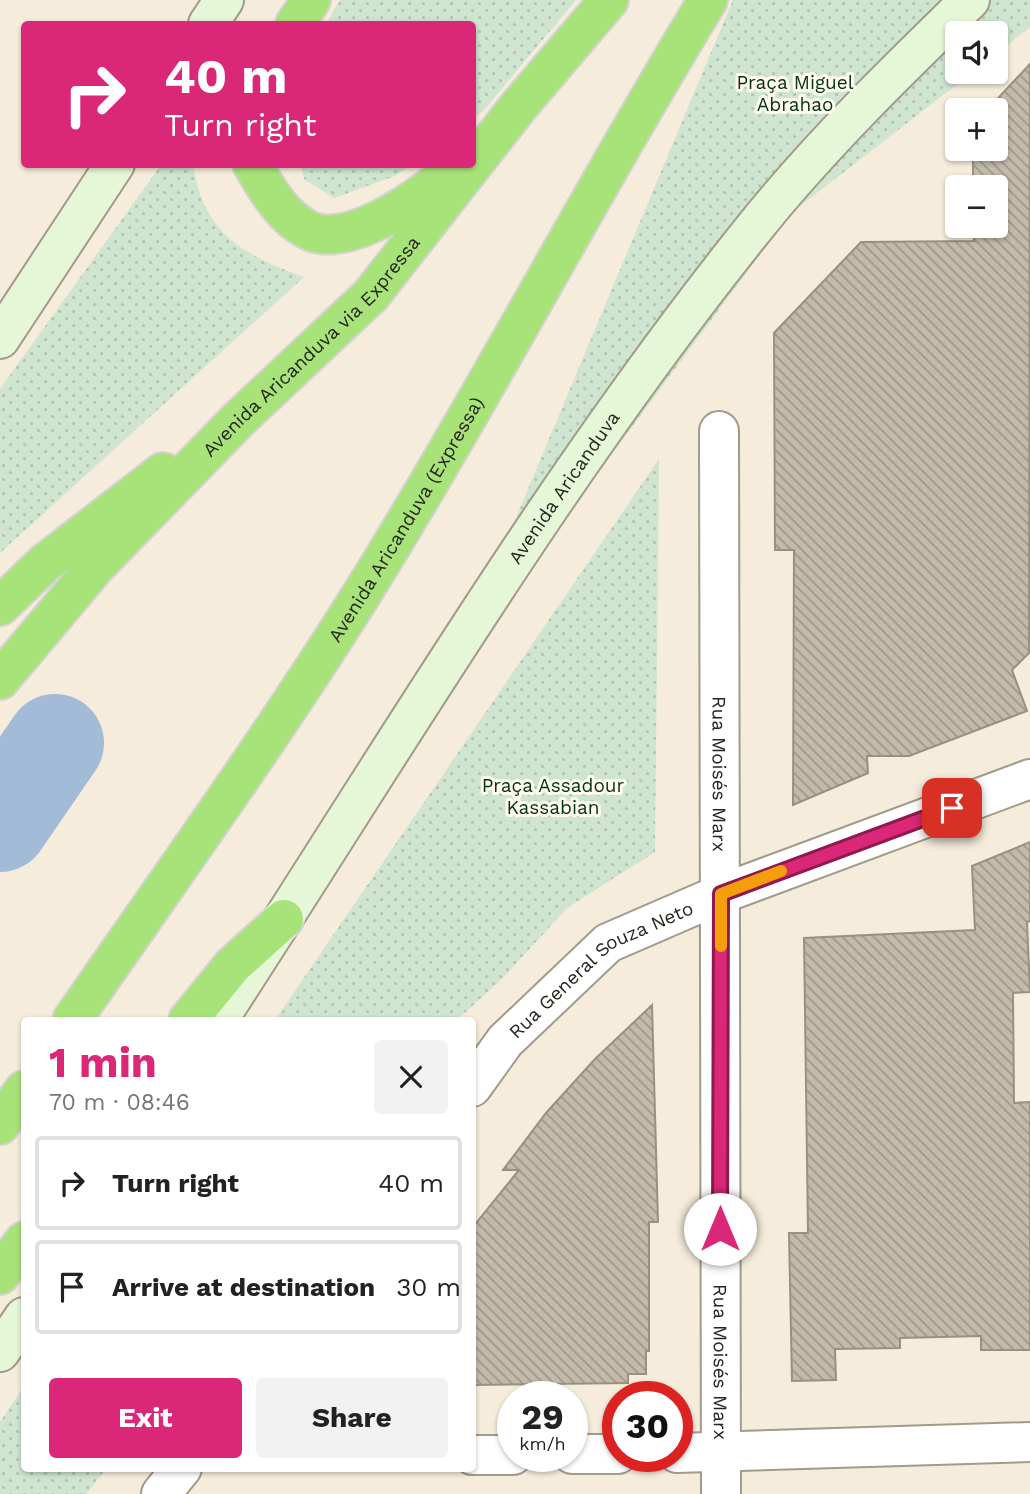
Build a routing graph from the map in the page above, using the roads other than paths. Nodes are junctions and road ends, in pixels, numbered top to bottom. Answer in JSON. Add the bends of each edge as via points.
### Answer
{"nodes":[{"id":1,"x":224,"y":0,"type":"edge"},
{"id":2,"x":311,"y":0,"type":"edge"},
{"id":3,"x":609,"y":0,"type":"edge"},
{"id":4,"x":708,"y":0,"type":"edge"},
{"id":5,"x":970,"y":0,"type":"edge"},
{"id":6,"x":210,"y":21,"type":"edge"},
{"id":7,"x":297,"y":21,"type":"edge"},
{"id":8,"x":518,"y":107,"type":"junction"},
{"id":9,"x":476,"y":146,"type":"edge"},
{"id":10,"x":476,"y":161,"type":"edge"},
{"id":11,"x":112,"y":168,"type":"edge"},
{"id":12,"x":254,"y":168,"type":"edge"},
{"id":13,"x":453,"y":168,"type":"edge"},
{"id":14,"x":470,"y":168,"type":"edge"},
{"id":15,"x":0,"y":339,"type":"edge"},
{"id":16,"x":237,"y":421,"type":"junction"},
{"id":17,"x":719,"y":431,"type":"dead end"},
{"id":18,"x":0,"y":606,"type":"edge"},
{"id":19,"x":0,"y":680,"type":"edge"},
{"id":20,"x":1030,"y":779,"type":"edge"},
{"id":21,"x":721,"y":894,"type":"junction"},
{"id":22,"x":284,"y":919,"type":"junction"},
{"id":23,"x":74,"y":1017,"type":"edge"},
{"id":24,"x":190,"y":1017,"type":"edge"},
{"id":25,"x":220,"y":1017,"type":"edge"},
{"id":26,"x":476,"y":1081,"type":"edge"},
{"id":27,"x":21,"y":1094,"type":"edge"},
{"id":28,"x":0,"y":1125,"type":"edge"},
{"id":29,"x":21,"y":1245,"type":"edge"},
{"id":30,"x":0,"y":1275,"type":"edge"},
{"id":31,"x":21,"y":1321,"type":"edge"},
{"id":32,"x":0,"y":1352,"type":"edge"},
{"id":33,"x":1030,"y":1442,"type":"edge"},
{"id":34,"x":720,"y":1452,"type":"junction"},
{"id":35,"x":693,"y":1453,"type":"edge"},
{"id":36,"x":476,"y":1455,"type":"edge"},
{"id":37,"x":497,"y":1455,"type":"edge"},
{"id":38,"x":179,"y":1472,"type":"edge"},
{"id":39,"x":161,"y":1494,"type":"edge"},
{"id":40,"x":721,"y":1494,"type":"edge"}],
"edges":[{"from":1,"to":6,"type":"main road"},
{"from":2,"to":7,"type":"highway"},
{"from":3,"to":8,"type":"highway","name":"Avenida Aricanduva via Expressa"},
{"from":4,"to":23,"type":"highway","name":"Avenida Aricanduva (Expressa)","via":[[402,529],[312,671]]},
{"from":5,"to":22,"type":"main road","name":"Avenida Aricanduva","via":[[892,76],[760,221],[586,451]]},
{"from":8,"to":9,"type":"highway"},
{"from":8,"to":10,"type":"highway","name":"Avenida Aricanduva via Expressa"},
{"from":11,"to":15,"type":"main road"},
{"from":12,"to":13,"type":"highway","via":[[276,204],[310,231],[346,234],[422,197]]},
{"from":14,"to":16,"type":"highway","name":"Avenida Aricanduva via Expressa","via":[[371,295]]},
{"from":16,"to":18,"type":"highway","via":[[122,501]]},
{"from":16,"to":19,"type":"highway","name":"Avenida Aricanduva via Expressa","via":[[95,567]]},
{"from":17,"to":21,"type":"street","name":"Rua Moisés Marx"},
{"from":20,"to":21,"type":"street","name":"Rua General Souza Neto"},
{"from":21,"to":26,"type":"street","name":"Rua General Souza Neto","via":[[608,943],[505,1041]]},
{"from":21,"to":34,"type":"street","name":"Rua Moisés Marx"},
{"from":22,"to":24,"type":"highway","via":[[233,965]]},
{"from":22,"to":25,"type":"main road","name":"Avenida Aricanduva"},
{"from":27,"to":28,"type":"highway"},
{"from":29,"to":30,"type":"highway"},
{"from":31,"to":32,"type":"main road"},
{"from":33,"to":34,"type":"street"},
{"from":34,"to":35,"type":"street"},
{"from":34,"to":40,"type":"street","name":"Rua Moisés Marx"},
{"from":36,"to":37,"type":"street"},
{"from":38,"to":39,"type":"street"}]}
